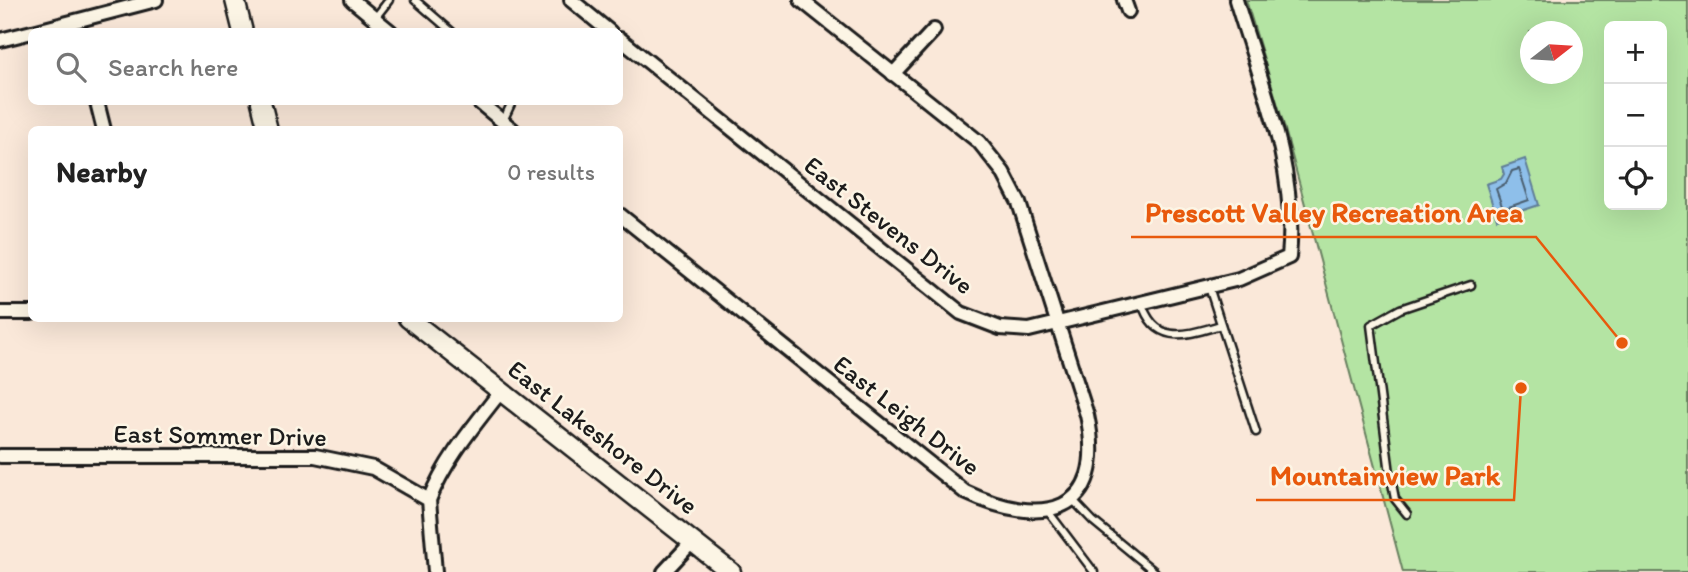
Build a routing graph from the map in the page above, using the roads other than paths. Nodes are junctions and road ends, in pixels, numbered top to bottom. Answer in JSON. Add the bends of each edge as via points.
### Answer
{"nodes":[{"id":1,"x":156,"y":0,"type":"edge"},
{"id":2,"x":234,"y":0,"type":"edge"},
{"id":3,"x":352,"y":0,"type":"edge"},
{"id":4,"x":390,"y":0,"type":"edge"},
{"id":5,"x":415,"y":0,"type":"edge"},
{"id":6,"x":571,"y":0,"type":"edge"},
{"id":7,"x":800,"y":0,"type":"edge"},
{"id":8,"x":1236,"y":0,"type":"edge"},
{"id":9,"x":374,"y":18,"type":"junction"},
{"id":10,"x":80,"y":26,"type":"edge"},
{"id":11,"x":242,"y":28,"type":"edge"},
{"id":12,"x":386,"y":28,"type":"edge"},
{"id":13,"x":447,"y":28,"type":"edge"},
{"id":14,"x":605,"y":28,"type":"edge"},
{"id":15,"x":934,"y":30,"type":"dead end"},
{"id":16,"x":28,"y":33,"type":"edge"},
{"id":17,"x":0,"y":40,"type":"edge"},
{"id":18,"x":623,"y":41,"type":"edge"},
{"id":19,"x":893,"y":74,"type":"junction"},
{"id":20,"x":98,"y":105,"type":"edge"},
{"id":21,"x":262,"y":105,"type":"edge"},
{"id":22,"x":483,"y":105,"type":"edge"},
{"id":23,"x":511,"y":105,"type":"edge"},
{"id":24,"x":503,"y":121,"type":"junction"},
{"id":25,"x":103,"y":126,"type":"edge"},
{"id":26,"x":267,"y":126,"type":"edge"},
{"id":27,"x":509,"y":126,"type":"edge"},
{"id":28,"x":623,"y":217,"type":"edge"},
{"id":29,"x":1208,"y":284,"type":"junction"},
{"id":30,"x":1471,"y":285,"type":"dead end"},
{"id":31,"x":1141,"y":301,"type":"junction"},
{"id":32,"x":0,"y":313,"type":"edge"},
{"id":33,"x":28,"y":313,"type":"edge"},
{"id":34,"x":413,"y":322,"type":"edge"},
{"id":35,"x":1058,"y":323,"type":"junction"},
{"id":36,"x":1221,"y":325,"type":"junction"},
{"id":37,"x":501,"y":391,"type":"junction"},
{"id":38,"x":1256,"y":432,"type":"dead end"},
{"id":39,"x":0,"y":456,"type":"edge"},
{"id":40,"x":1072,"y":499,"type":"junction"},
{"id":41,"x":429,"y":500,"type":"junction"},
{"id":42,"x":1047,"y":510,"type":"junction"},
{"id":43,"x":1407,"y":514,"type":"dead end"},
{"id":44,"x":693,"y":541,"type":"junction"},
{"id":45,"x":435,"y":572,"type":"edge"},
{"id":46,"x":664,"y":572,"type":"edge"},
{"id":47,"x":731,"y":572,"type":"edge"},
{"id":48,"x":1094,"y":572,"type":"edge"},
{"id":49,"x":1155,"y":572,"type":"edge"}],
"edges":[{"from":1,"to":10,"type":"street"},
{"from":2,"to":11,"type":"main road"},
{"from":3,"to":9,"type":"street"},
{"from":4,"to":9,"type":"lane"},
{"from":5,"to":13,"type":"lane"},
{"from":6,"to":14,"type":"street"},
{"from":7,"to":19,"type":"street"},
{"from":8,"to":29,"type":"street","name":"East Stevens Drive","via":[[1281,147],[1291,221],[1289,257],[1239,279]]},
{"from":9,"to":12,"type":"street"},
{"from":15,"to":19,"type":"street"},
{"from":16,"to":17,"type":"street"},
{"from":18,"to":35,"type":"street","name":"East Stevens Drive","via":[[961,313],[1000,328],[1029,330]]},
{"from":19,"to":35,"type":"street","via":[[979,142],[1003,172],[1019,202]]},
{"from":20,"to":25,"type":"street"},
{"from":21,"to":26,"type":"main road"},
{"from":22,"to":24,"type":"street"},
{"from":23,"to":24,"type":"lane"},
{"from":24,"to":27,"type":"street"},
{"from":28,"to":42,"type":"street","name":"East Leigh Drive","via":[[965,492],[1018,512]]},
{"from":29,"to":31,"type":"street","name":"East Stevens Drive"},
{"from":29,"to":36,"type":"lane"},
{"from":30,"to":43,"type":"lane","via":[[1400,309],[1371,325],[1392,486]]},
{"from":31,"to":35,"type":"street","name":"East Stevens Drive"},
{"from":31,"to":36,"type":"lane","via":[[1146,318],[1172,335],[1182,337]]},
{"from":32,"to":33,"type":"street"},
{"from":34,"to":37,"type":"main road","name":"East Lakeshore Drive"},
{"from":35,"to":40,"type":"street","via":[[1091,436],[1090,463]]},
{"from":36,"to":38,"type":"lane"},
{"from":37,"to":41,"type":"street","via":[[460,443]]},
{"from":37,"to":44,"type":"main road","name":"East Lakeshore Drive"},
{"from":39,"to":41,"type":"street","name":"East Sommer Drive","via":[[315,456],[373,468]]},
{"from":40,"to":42,"type":"street","name":"East Leigh Drive"},
{"from":40,"to":49,"type":"lane"},
{"from":41,"to":45,"type":"street"},
{"from":42,"to":48,"type":"lane"},
{"from":44,"to":46,"type":"street"},
{"from":44,"to":47,"type":"main road","name":"East Lakeshore Drive"}]}
